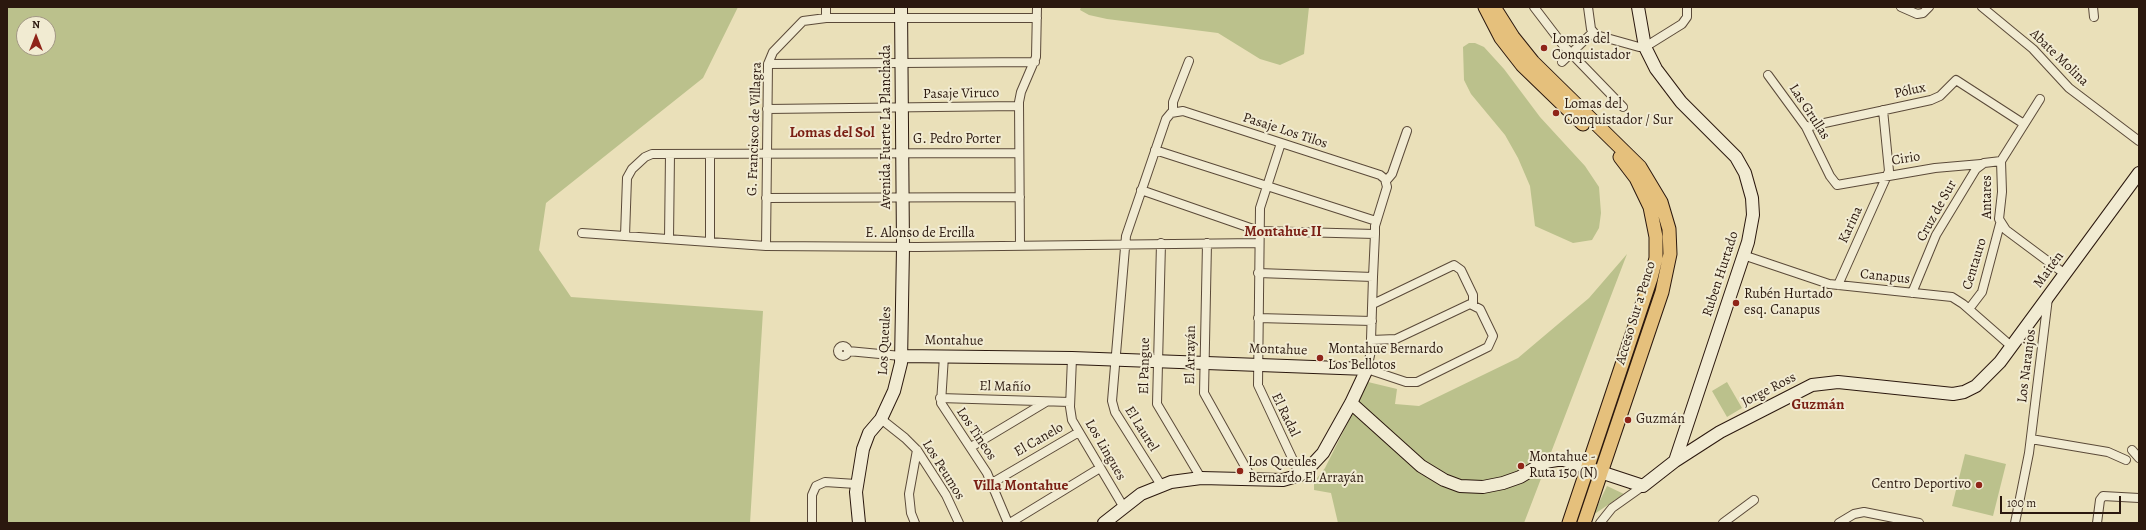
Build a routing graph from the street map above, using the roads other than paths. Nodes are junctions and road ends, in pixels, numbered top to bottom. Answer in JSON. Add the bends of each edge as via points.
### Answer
{"nodes":[{"id":1,"x":826,"y":7,"type":"edge"},
{"id":2,"x":1037,"y":7,"type":"edge"},
{"id":3,"x":1485,"y":7,"type":"edge"},
{"id":4,"x":1494,"y":7,"type":"edge"},
{"id":5,"x":1534,"y":7,"type":"edge"},
{"id":6,"x":1588,"y":7,"type":"edge"},
{"id":7,"x":1638,"y":7,"type":"edge"},
{"id":8,"x":1687,"y":7,"type":"edge"},
{"id":9,"x":1901,"y":7,"type":"edge"},
{"id":10,"x":1929,"y":7,"type":"edge"},
{"id":11,"x":1982,"y":7,"type":"edge"},
{"id":12,"x":2093,"y":7,"type":"edge"},
{"id":13,"x":901,"y":13,"type":"edge"},
{"id":14,"x":2094,"y":17,"type":"dead end"},
{"id":15,"x":826,"y":18,"type":"junction"},
{"id":16,"x":1037,"y":18,"type":"junction"},
{"id":17,"x":1593,"y":32,"type":"junction"},
{"id":18,"x":1645,"y":47,"type":"junction"},
{"id":19,"x":1570,"y":54,"type":"junction"},
{"id":20,"x":1188,"y":61,"type":"dead end"},
{"id":21,"x":1035,"y":62,"type":"junction"},
{"id":22,"x":1562,"y":62,"type":"dead end"},
{"id":23,"x":902,"y":63,"type":"junction"},
{"id":24,"x":768,"y":64,"type":"junction"},
{"id":25,"x":1768,"y":75,"type":"dead end"},
{"id":26,"x":2040,"y":99,"type":"dead end"},
{"id":27,"x":1019,"y":106,"type":"junction"},
{"id":28,"x":1623,"y":107,"type":"dead end"},
{"id":29,"x":903,"y":108,"type":"junction"},
{"id":30,"x":767,"y":109,"type":"junction"},
{"id":31,"x":1883,"y":110,"type":"junction"},
{"id":32,"x":1173,"y":112,"type":"junction"},
{"id":33,"x":2024,"y":124,"type":"junction"},
{"id":34,"x":1806,"y":127,"type":"junction"},
{"id":35,"x":1408,"y":131,"type":"dead end"},
{"id":36,"x":2139,"y":141,"type":"edge"},
{"id":37,"x":1281,"y":143,"type":"junction"},
{"id":38,"x":1155,"y":150,"type":"junction"},
{"id":39,"x":766,"y":153,"type":"junction"},
{"id":40,"x":903,"y":153,"type":"junction"},
{"id":41,"x":1019,"y":153,"type":"junction"},
{"id":42,"x":670,"y":154,"type":"junction"},
{"id":43,"x":710,"y":154,"type":"junction"},
{"id":44,"x":2001,"y":161,"type":"junction"},
{"id":45,"x":1981,"y":164,"type":"junction"},
{"id":46,"x":2139,"y":173,"type":"edge"},
{"id":47,"x":1888,"y":176,"type":"junction"},
{"id":48,"x":1386,"y":181,"type":"junction"},
{"id":49,"x":1837,"y":185,"type":"joint"},
{"id":50,"x":1267,"y":186,"type":"junction"},
{"id":51,"x":1141,"y":190,"type":"junction"},
{"id":52,"x":902,"y":197,"type":"junction"},
{"id":53,"x":1020,"y":197,"type":"junction"},
{"id":54,"x":766,"y":198,"type":"junction"},
{"id":55,"x":1376,"y":221,"type":"junction"},
{"id":56,"x":2000,"y":224,"type":"junction"},
{"id":57,"x":1259,"y":231,"type":"junction"},
{"id":58,"x":582,"y":233,"type":"dead end"},
{"id":59,"x":1375,"y":234,"type":"junction"},
{"id":60,"x":625,"y":236,"type":"junction"},
{"id":61,"x":669,"y":240,"type":"junction"},
{"id":62,"x":710,"y":242,"type":"junction"},
{"id":63,"x":1161,"y":243,"type":"junction"},
{"id":64,"x":1207,"y":243,"type":"junction"},
{"id":65,"x":1259,"y":243,"type":"junction"},
{"id":66,"x":1125,"y":244,"type":"junction"},
{"id":67,"x":766,"y":246,"type":"junction"},
{"id":68,"x":1020,"y":246,"type":"junction"},
{"id":69,"x":903,"y":247,"type":"junction"},
{"id":70,"x":1743,"y":255,"type":"junction"},
{"id":71,"x":1258,"y":273,"type":"junction"},
{"id":72,"x":2065,"y":274,"type":"junction"},
{"id":73,"x":1374,"y":277,"type":"junction"},
{"id":74,"x":1838,"y":285,"type":"junction"},
{"id":75,"x":1912,"y":293,"type":"junction"},
{"id":76,"x":2048,"y":296,"type":"junction"},
{"id":77,"x":1372,"y":304,"type":"junction"},
{"id":78,"x":1473,"y":304,"type":"junction"},
{"id":79,"x":1969,"y":309,"type":"junction"},
{"id":80,"x":1258,"y":318,"type":"junction"},
{"id":81,"x":1372,"y":321,"type":"junction"},
{"id":82,"x":1371,"y":340,"type":"junction"},
{"id":83,"x":2011,"y":346,"type":"junction"},
{"id":84,"x":848,"y":351,"type":"dead end"},
{"id":85,"x":901,"y":356,"type":"junction"},
{"id":86,"x":944,"y":356,"type":"junction"},
{"id":87,"x":1072,"y":358,"type":"junction"},
{"id":88,"x":1116,"y":359,"type":"junction"},
{"id":89,"x":1158,"y":361,"type":"junction"},
{"id":90,"x":1204,"y":362,"type":"junction"},
{"id":91,"x":1257,"y":364,"type":"junction"},
{"id":92,"x":1367,"y":369,"type":"junction"},
{"id":93,"x":1981,"y":382,"type":"joint"},
{"id":94,"x":940,"y":398,"type":"junction"},
{"id":95,"x":1047,"y":401,"type":"junction"},
{"id":96,"x":1070,"y":402,"type":"junction"},
{"id":97,"x":1351,"y":403,"type":"junction"},
{"id":98,"x":881,"y":419,"type":"junction"},
{"id":99,"x":1079,"y":432,"type":"junction"},
{"id":100,"x":2031,"y":439,"type":"junction"},
{"id":101,"x":971,"y":447,"type":"junction"},
{"id":102,"x":917,"y":450,"type":"junction"},
{"id":103,"x":2132,"y":450,"type":"dead end"},
{"id":104,"x":2139,"y":458,"type":"edge"},
{"id":105,"x":2126,"y":460,"type":"dead end"},
{"id":106,"x":1675,"y":461,"type":"junction"},
{"id":107,"x":1100,"y":468,"type":"junction"},
{"id":108,"x":1587,"y":468,"type":"junction"},
{"id":109,"x":1602,"y":473,"type":"junction"},
{"id":110,"x":1300,"y":475,"type":"junction"},
{"id":111,"x":1201,"y":478,"type":"junction"},
{"id":112,"x":1252,"y":479,"type":"junction"},
{"id":113,"x":992,"y":483,"type":"junction"},
{"id":114,"x":856,"y":484,"type":"junction"},
{"id":115,"x":1161,"y":485,"type":"junction"},
{"id":116,"x":1643,"y":486,"type":"junction"},
{"id":117,"x":2139,"y":498,"type":"edge"},
{"id":118,"x":1754,"y":500,"type":"dead end"},
{"id":119,"x":1123,"y":506,"type":"junction"},
{"id":120,"x":812,"y":523,"type":"edge"},
{"id":121,"x":859,"y":523,"type":"edge"},
{"id":122,"x":915,"y":523,"type":"edge"},
{"id":123,"x":959,"y":523,"type":"edge"},
{"id":124,"x":1009,"y":523,"type":"edge"},
{"id":125,"x":1104,"y":523,"type":"edge"},
{"id":126,"x":1569,"y":523,"type":"edge"},
{"id":127,"x":1584,"y":523,"type":"edge"},
{"id":128,"x":1600,"y":523,"type":"edge"},
{"id":129,"x":1723,"y":523,"type":"edge"},
{"id":130,"x":1839,"y":523,"type":"edge"},
{"id":131,"x":1919,"y":523,"type":"edge"},
{"id":132,"x":2016,"y":523,"type":"edge"},
{"id":133,"x":2097,"y":523,"type":"edge"}],
"edges":[{"from":1,"to":15,"type":"street"},
{"from":2,"to":16,"type":"street"},
{"from":3,"to":108,"type":"main road","name":"Acceso Sur a Penco","via":[[1501,38],[1522,65],[1629,168],[1642,188],[1653,216],[1656,247],[1651,278]]},
{"from":4,"to":109,"type":"main road","name":"Acceso Sur a Penco","via":[[1532,62],[1640,167],[1657,192],[1668,220],[1671,246],[1665,280]]},
{"from":5,"to":19,"type":"street"},
{"from":6,"to":17,"type":"street"},
{"from":7,"to":18,"type":"street","name":"Ruben Hurtado"},
{"from":8,"to":18,"type":"street","via":[[1684,22]]},
{"from":9,"to":10,"type":"street","via":[[1917,14]]},
{"from":11,"to":36,"type":"street","name":"Abate Molina","via":[[2033,49],[2073,92]]},
{"from":12,"to":14,"type":"street"},
{"from":13,"to":15,"type":"street","name":"G. Francisco de Villagra"},
{"from":13,"to":16,"type":"street","name":"G. Francisco de Villagra"},
{"from":13,"to":23,"type":"street","name":"Avenida Fuerte La Planchada"},
{"from":15,"to":24,"type":"street","name":"G. Francisco de Villagra","via":[[803,21],[773,52]]},
{"from":16,"to":21,"type":"street"},
{"from":17,"to":18,"type":"street","via":[[1636,47]]},
{"from":17,"to":19,"type":"street"},
{"from":18,"to":70,"type":"street","name":"Ruben Hurtado","via":[[1662,79],[1691,112],[1731,150],[1741,165],[1748,181],[1753,215]]},
{"from":19,"to":22,"type":"street"},
{"from":19,"to":28,"type":"street"},
{"from":20,"to":32,"type":"street","via":[[1173,102]]},
{"from":21,"to":23,"type":"street"},
{"from":21,"to":27,"type":"street","via":[[1021,92]]},
{"from":23,"to":24,"type":"street"},
{"from":23,"to":29,"type":"street","name":"Avenida Fuerte La Planchada"},
{"from":24,"to":30,"type":"street","name":"G. Francisco de Villagra"},
{"from":25,"to":34,"type":"street","name":"Las Grullas"},
{"from":26,"to":33,"type":"street","name":"Antares"},
{"from":27,"to":29,"type":"street","name":"Pasaje Viruco"},
{"from":27,"to":41,"type":"street"},
{"from":29,"to":30,"type":"street","name":"Pasaje Viruco"},
{"from":29,"to":40,"type":"street","name":"Avenida Fuerte La Planchada"},
{"from":30,"to":39,"type":"street","name":"G. Francisco de Villagra"},
{"from":31,"to":33,"type":"street","name":"Pólux","via":[[1936,99],[1954,81],[1959,81]]},
{"from":31,"to":34,"type":"street","name":"Pólux"},
{"from":31,"to":47,"type":"street"},
{"from":32,"to":37,"type":"street","name":"Pasaje Los Tilos","via":[[1183,111]]},
{"from":32,"to":38,"type":"street","name":"El Laurel","via":[[1166,119]]},
{"from":33,"to":44,"type":"street","name":"Antares"},
{"from":34,"to":49,"type":"street","name":"Las Grullas"},
{"from":35,"to":48,"type":"street","via":[[1392,174]]},
{"from":37,"to":48,"type":"street","name":"Pasaje Los Tilos","via":[[1380,175]]},
{"from":37,"to":50,"type":"street","name":"El Radal"},
{"from":38,"to":50,"type":"street"},
{"from":38,"to":51,"type":"street","name":"El Laurel"},
{"from":39,"to":40,"type":"street","name":"G. Pedro Porter"},
{"from":39,"to":43,"type":"street","name":"G. Pedro Porter"},
{"from":39,"to":54,"type":"street","name":"G. Francisco de Villagra"},
{"from":40,"to":41,"type":"street","name":"G. Pedro Porter"},
{"from":40,"to":52,"type":"street","name":"Avenida Fuerte La Planchada"},
{"from":41,"to":53,"type":"street"},
{"from":42,"to":43,"type":"street","name":"G. Pedro Porter"},
{"from":42,"to":60,"type":"street","name":"G. Pedro Porter","via":[[648,155],[630,172],[627,181]]},
{"from":42,"to":61,"type":"street"},
{"from":43,"to":62,"type":"street"},
{"from":44,"to":45,"type":"street"},
{"from":44,"to":56,"type":"street","name":"Antares"},
{"from":45,"to":47,"type":"street","name":"Cirio"},
{"from":45,"to":75,"type":"street","name":"Cruz de Sur","via":[[1940,228]]},
{"from":46,"to":72,"type":"street","name":"Maitén"},
{"from":47,"to":49,"type":"street","name":"Cirio"},
{"from":47,"to":74,"type":"street","name":"Karina"},
{"from":48,"to":55,"type":"street","via":[[1387,187]]},
{"from":50,"to":55,"type":"street"},
{"from":50,"to":57,"type":"street","name":"El Radal","via":[[1260,208]]},
{"from":51,"to":57,"type":"street"},
{"from":51,"to":66,"type":"street","name":"El Laurel","via":[[1127,229]]},
{"from":52,"to":53,"type":"street"},
{"from":52,"to":54,"type":"street"},
{"from":52,"to":69,"type":"street","name":"Avenida Fuerte La Planchada"},
{"from":53,"to":68,"type":"street"},
{"from":54,"to":67,"type":"street","name":"G. Francisco de Villagra"},
{"from":55,"to":59,"type":"street"},
{"from":56,"to":72,"type":"street","name":"Antares"},
{"from":56,"to":79,"type":"street","name":"Centauro","via":[[1982,292]]},
{"from":57,"to":59,"type":"street"},
{"from":57,"to":65,"type":"street","name":"El Radal"},
{"from":58,"to":60,"type":"street","name":"E. Alonso de Ercilla"},
{"from":59,"to":73,"type":"street"},
{"from":60,"to":61,"type":"street","name":"E. Alonso de Ercilla"},
{"from":61,"to":62,"type":"street","name":"E. Alonso de Ercilla"},
{"from":62,"to":67,"type":"street","name":"E. Alonso de Ercilla"},
{"from":63,"to":64,"type":"street","name":"E. Alonso de Ercilla"},
{"from":63,"to":66,"type":"street","name":"E. Alonso de Ercilla"},
{"from":63,"to":89,"type":"street","name":"El Pangue"},
{"from":64,"to":65,"type":"street","name":"E. Alonso de Ercilla"},
{"from":64,"to":90,"type":"street","name":"El Arrayán"},
{"from":65,"to":71,"type":"street","name":"El Radal"},
{"from":66,"to":68,"type":"street","name":"E. Alonso de Ercilla"},
{"from":66,"to":88,"type":"street","name":"El Laurel"},
{"from":67,"to":69,"type":"street","name":"E. Alonso de Ercilla"},
{"from":68,"to":69,"type":"street","name":"E. Alonso de Ercilla"},
{"from":69,"to":85,"type":"street","name":"Los Queules"},
{"from":70,"to":74,"type":"street","name":"Canapus"},
{"from":70,"to":106,"type":"street","name":"Ruben Hurtado"},
{"from":71,"to":73,"type":"street"},
{"from":71,"to":80,"type":"street","name":"El Radal"},
{"from":72,"to":76,"type":"street","name":"Maitén"},
{"from":73,"to":77,"type":"street"},
{"from":74,"to":75,"type":"street","name":"Canapus"},
{"from":75,"to":79,"type":"street","name":"Canapus","via":[[1952,297]]},
{"from":76,"to":83,"type":"street","name":"Maitén"},
{"from":76,"to":100,"type":"street","name":"Los Naranjos"},
{"from":77,"to":78,"type":"street","via":[[1454,265],[1461,270],[1473,295]]},
{"from":77,"to":81,"type":"street"},
{"from":78,"to":82,"type":"street","via":[[1466,304],[1396,339]]},
{"from":78,"to":92,"type":"street","via":[[1480,309],[1493,332],[1493,340],[1488,347],[1413,383]]},
{"from":79,"to":83,"type":"street","name":"Canapus"},
{"from":80,"to":81,"type":"street"},
{"from":80,"to":91,"type":"street","name":"El Radal"},
{"from":81,"to":82,"type":"street"},
{"from":82,"to":92,"type":"street"},
{"from":83,"to":93,"type":"street","name":"Maitén"},
{"from":84,"to":85,"type":"street"},
{"from":85,"to":86,"type":"street","name":"Montahue"},
{"from":85,"to":98,"type":"street","name":"Los Queules","via":[[898,382]]},
{"from":86,"to":87,"type":"street","name":"Montahue"},
{"from":86,"to":94,"type":"street","name":"Los Tineos"},
{"from":87,"to":88,"type":"street","name":"Montahue"},
{"from":87,"to":96,"type":"street","name":"Los Lingues"},
{"from":88,"to":89,"type":"street","name":"Montahue"},
{"from":88,"to":115,"type":"street","name":"El Laurel","via":[[1113,407]]},
{"from":89,"to":90,"type":"street","name":"Montahue"},
{"from":89,"to":111,"type":"street","name":"El Pangue","via":[[1158,408]]},
{"from":90,"to":91,"type":"street","name":"Montahue"},
{"from":90,"to":112,"type":"street","name":"El Arrayán","via":[[1205,396]]},
{"from":91,"to":92,"type":"street","name":"Montahue"},
{"from":91,"to":110,"type":"street","name":"El Radal","via":[[1261,394]]},
{"from":92,"to":97,"type":"street"},
{"from":93,"to":106,"type":"street","name":"Jorge Ross","via":[[1964,392],[1953,394],[1838,382],[1820,383],[1734,424]]},
{"from":94,"to":95,"type":"street","name":"El Mañío"},
{"from":94,"to":101,"type":"street","name":"Los Tineos","via":[[942,406]]},
{"from":95,"to":96,"type":"street","name":"El Mañío"},
{"from":95,"to":101,"type":"street"},
{"from":96,"to":99,"type":"street","name":"Los Lingues","via":[[1072,420]]},
{"from":97,"to":108,"type":"street","via":[[1421,466],[1460,486],[1483,487],[1503,483],[1551,461],[1564,460]]},
{"from":97,"to":110,"type":"street","via":[[1323,452]]},
{"from":98,"to":102,"type":"street","name":"Los Peumos"},
{"from":98,"to":114,"type":"street","name":"Los Queules","via":[[868,433]]},
{"from":99,"to":107,"type":"street","name":"Los Lingues"},
{"from":99,"to":113,"type":"street","name":"El Canelo"},
{"from":100,"to":105,"type":"street","via":[[2108,452]]},
{"from":100,"to":132,"type":"street","name":"Los Naranjos"},
{"from":101,"to":113,"type":"street","name":"Los Tineos"},
{"from":102,"to":122,"type":"street","via":[[909,494]]},
{"from":102,"to":123,"type":"street","name":"Los Peumos","via":[[946,495]]},
{"from":103,"to":104,"type":"street"},
{"from":106,"to":116,"type":"street","name":"Jorge Ross"},
{"from":107,"to":119,"type":"street","name":"Los Lingues"},
{"from":107,"to":124,"type":"street"},
{"from":108,"to":109,"type":"street"},
{"from":108,"to":126,"type":"main road","name":"Acceso Sur a Penco"},
{"from":109,"to":116,"type":"street"},
{"from":109,"to":127,"type":"main road","name":"Acceso Sur a Penco"},
{"from":110,"to":112,"type":"street","via":[[1283,480]]},
{"from":111,"to":112,"type":"street"},
{"from":111,"to":115,"type":"street"},
{"from":113,"to":124,"type":"street","name":"Los Tineos"},
{"from":114,"to":120,"type":"street","via":[[825,482],[816,486],[812,495]]},
{"from":114,"to":121,"type":"street","name":"Los Queules"},
{"from":115,"to":119,"type":"street"},
{"from":116,"to":128,"type":"street","name":"Jorge Ross","via":[[1612,508]]},
{"from":117,"to":133,"type":"street","via":[[2103,496],[2100,500]]},
{"from":118,"to":129,"type":"street"},
{"from":119,"to":125,"type":"street"},
{"from":130,"to":131,"type":"street","via":[[1854,514],[1864,512]]}]}
